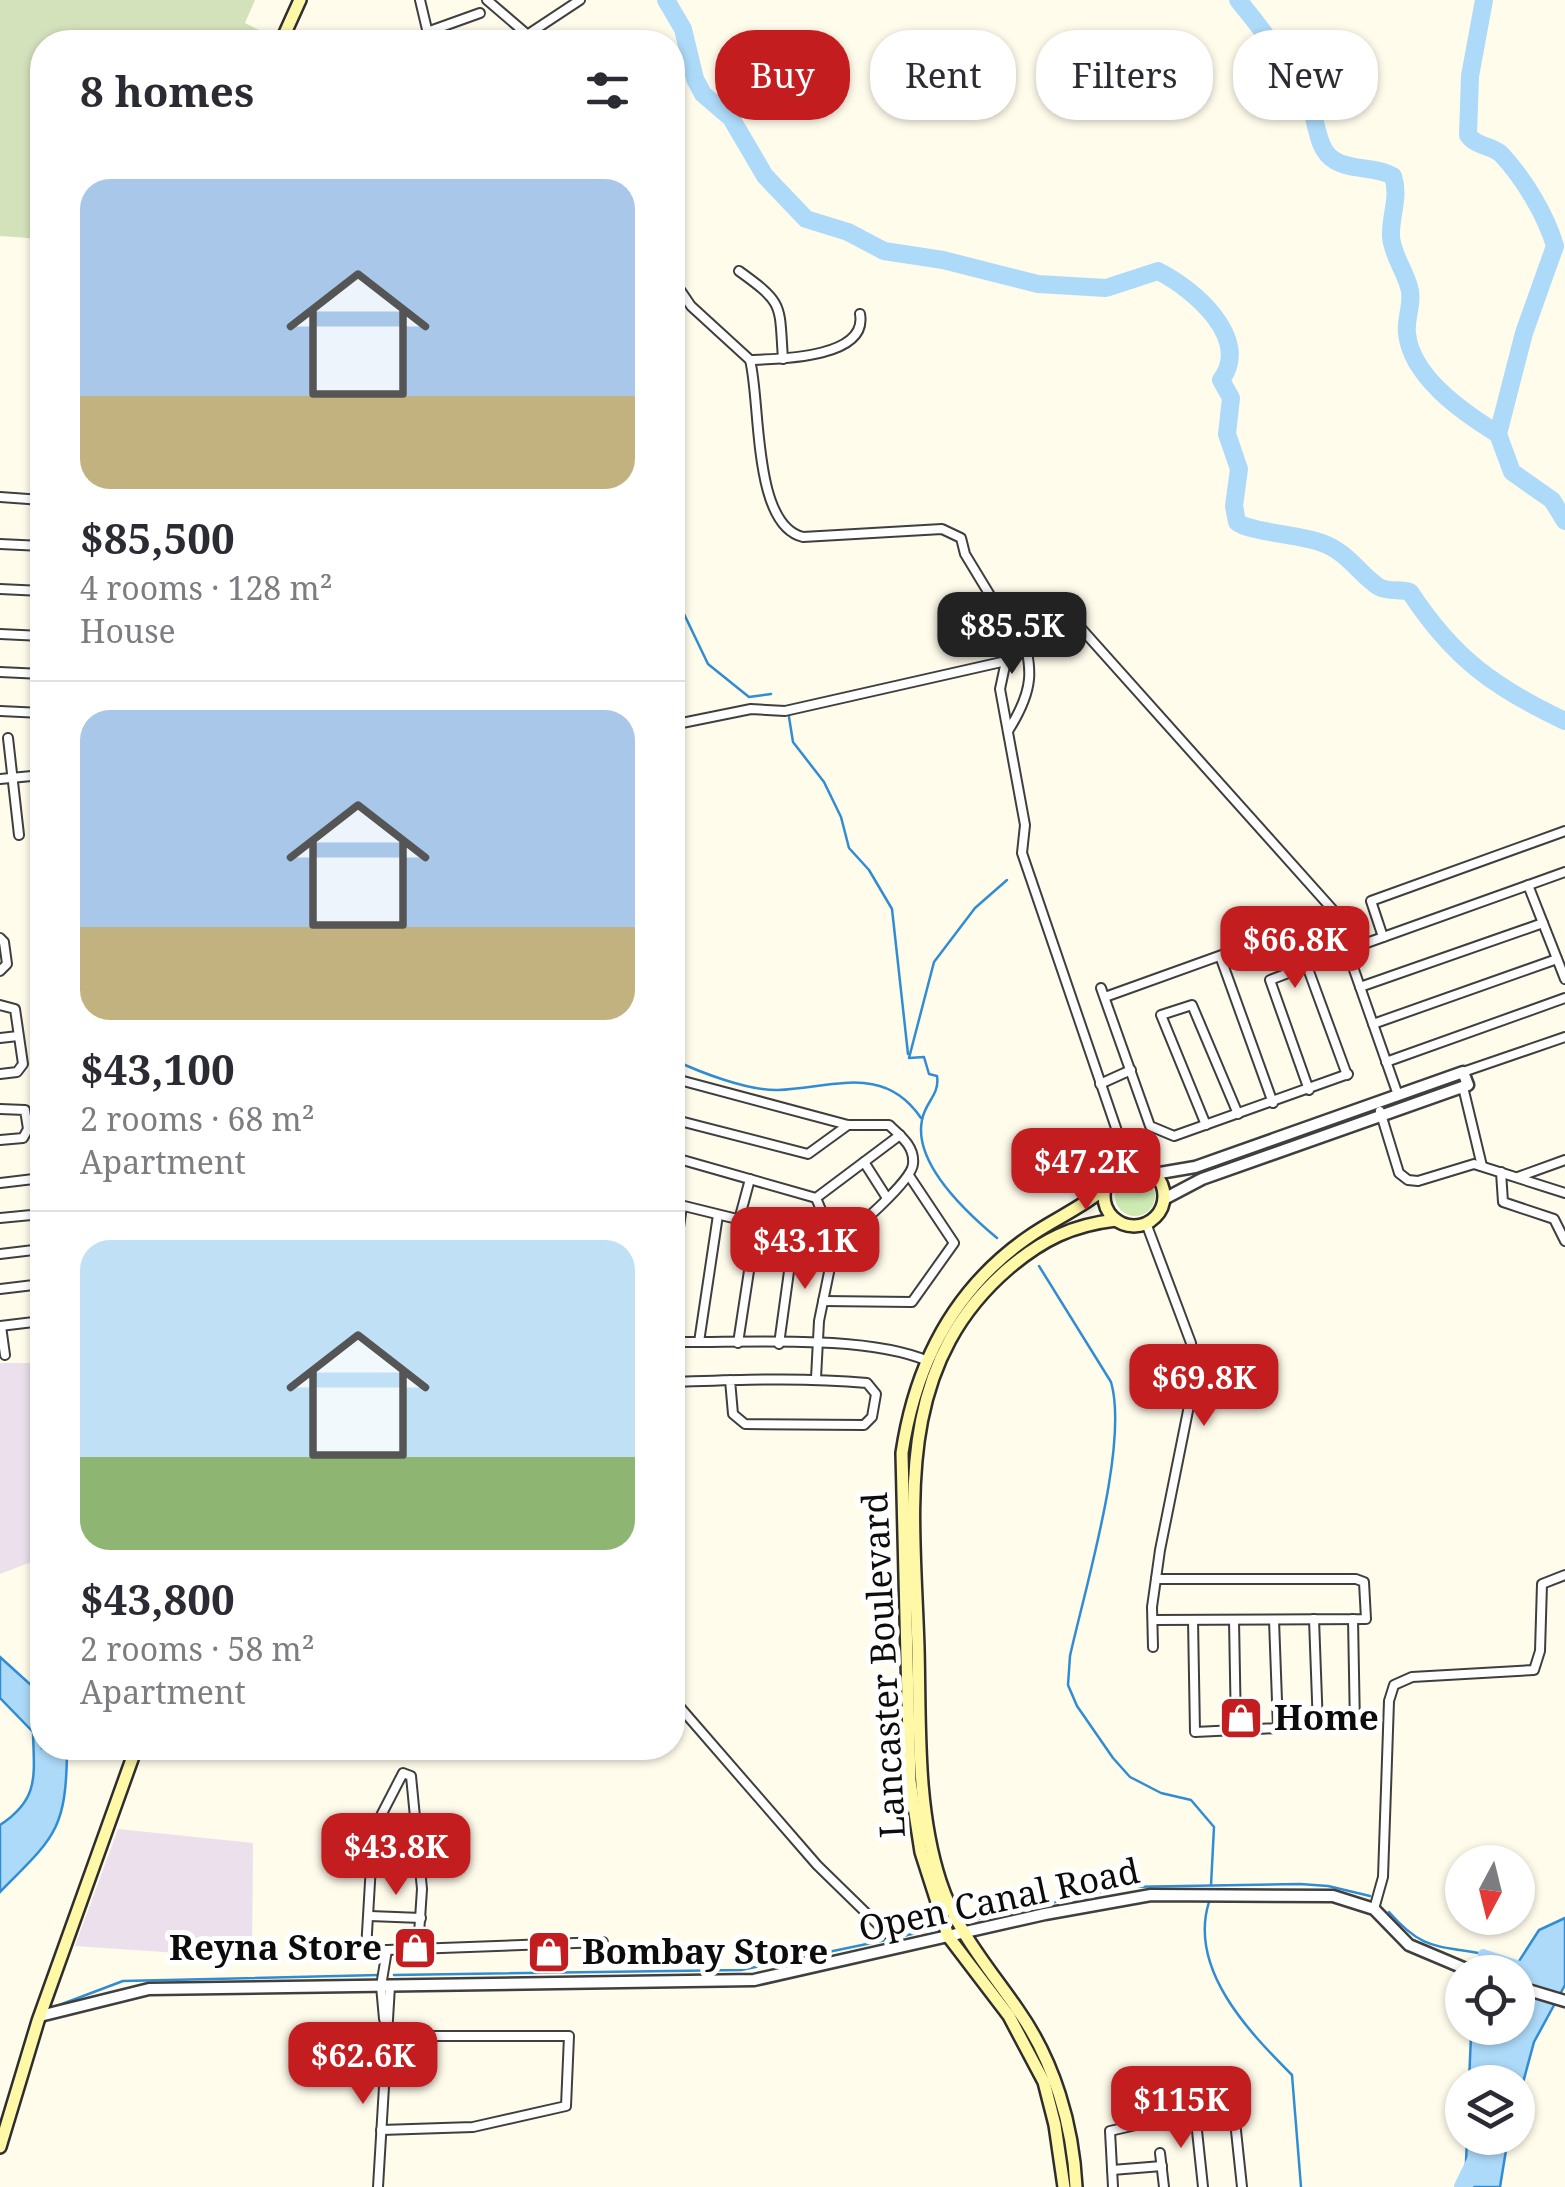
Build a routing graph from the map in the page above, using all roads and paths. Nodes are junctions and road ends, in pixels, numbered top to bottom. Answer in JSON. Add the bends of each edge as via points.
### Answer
{"nodes":[{"id":1,"x":300,"y":0,"type":"edge"},
{"id":2,"x":420,"y":0,"type":"edge"},
{"id":3,"x":504,"y":0,"type":"edge"},
{"id":4,"x":580,"y":0,"type":"edge"},
{"id":5,"x":491,"y":3,"type":"edge"},
{"id":6,"x":480,"y":12,"type":"dead end"},
{"id":7,"x":286,"y":30,"type":"edge"},
{"id":8,"x":427,"y":30,"type":"edge"},
{"id":9,"x":432,"y":30,"type":"edge"},
{"id":10,"x":522,"y":30,"type":"edge"},
{"id":11,"x":535,"y":30,"type":"edge"},
{"id":12,"x":739,"y":271,"type":"dead end"},
{"id":13,"x":685,"y":299,"type":"edge"},
{"id":14,"x":860,"y":314,"type":"dead end"},
{"id":15,"x":783,"y":359,"type":"junction"},
{"id":16,"x":750,"y":360,"type":"junction"},
{"id":17,"x":0,"y":497,"type":"edge"},
{"id":18,"x":30,"y":499,"type":"edge"},
{"id":19,"x":0,"y":544,"type":"edge"},
{"id":20,"x":30,"y":545,"type":"edge"},
{"id":21,"x":0,"y":589,"type":"edge"},
{"id":22,"x":30,"y":590,"type":"edge"},
{"id":23,"x":1005,"y":620,"type":"junction"},
{"id":24,"x":1020,"y":624,"type":"junction"},
{"id":25,"x":0,"y":634,"type":"edge"},
{"id":26,"x":30,"y":635,"type":"edge"},
{"id":27,"x":1006,"y":661,"type":"junction"},
{"id":28,"x":0,"y":672,"type":"edge"},
{"id":29,"x":30,"y":673,"type":"edge"},
{"id":30,"x":0,"y":710,"type":"edge"},
{"id":31,"x":30,"y":712,"type":"edge"},
{"id":32,"x":685,"y":722,"type":"edge"},
{"id":33,"x":1008,"y":731,"type":"junction"},
{"id":34,"x":8,"y":738,"type":"dead end"},
{"id":35,"x":30,"y":776,"type":"edge"},
{"id":36,"x":12,"y":778,"type":"junction"},
{"id":37,"x":0,"y":779,"type":"edge"},
{"id":38,"x":1565,"y":831,"type":"edge"},
{"id":39,"x":19,"y":835,"type":"dead end"},
{"id":40,"x":1565,"y":872,"type":"edge"},
{"id":41,"x":1528,"y":885,"type":"junction"},
{"id":42,"x":1543,"y":922,"type":"junction"},
{"id":43,"x":1308,"y":924,"type":"dead end"},
{"id":44,"x":1383,"y":937,"type":"junction"},
{"id":45,"x":0,"y":938,"type":"edge"},
{"id":46,"x":1347,"y":950,"type":"junction"},
{"id":47,"x":1220,"y":956,"type":"junction"},
{"id":48,"x":1557,"y":959,"type":"junction"},
{"id":49,"x":0,"y":971,"type":"edge"},
{"id":50,"x":1565,"y":979,"type":"edge"},
{"id":51,"x":1360,"y":987,"type":"junction"},
{"id":52,"x":1565,"y":998,"type":"edge"},
{"id":53,"x":0,"y":1005,"type":"edge"},
{"id":54,"x":1373,"y":1024,"type":"junction"},
{"id":55,"x":18,"y":1036,"type":"junction"},
{"id":56,"x":1565,"y":1037,"type":"edge"},
{"id":57,"x":0,"y":1038,"type":"edge"},
{"id":58,"x":1386,"y":1062,"type":"junction"},
{"id":59,"x":1131,"y":1070,"type":"junction"},
{"id":60,"x":1463,"y":1072,"type":"junction"},
{"id":61,"x":0,"y":1074,"type":"edge"},
{"id":62,"x":685,"y":1081,"type":"edge"},
{"id":63,"x":1100,"y":1084,"type":"junction"},
{"id":64,"x":1465,"y":1086,"type":"junction"},
{"id":65,"x":1308,"y":1090,"type":"junction"},
{"id":66,"x":1398,"y":1095,"type":"junction"},
{"id":67,"x":1273,"y":1102,"type":"junction"},
{"id":68,"x":1376,"y":1103,"type":"junction"},
{"id":69,"x":0,"y":1109,"type":"edge"},
{"id":70,"x":1238,"y":1114,"type":"junction"},
{"id":71,"x":1382,"y":1117,"type":"junction"},
{"id":72,"x":685,"y":1122,"type":"edge"},
{"id":73,"x":848,"y":1125,"type":"junction"},
{"id":74,"x":1206,"y":1125,"type":"junction"},
{"id":75,"x":900,"y":1135,"type":"junction"},
{"id":76,"x":0,"y":1140,"type":"edge"},
{"id":77,"x":1565,"y":1160,"type":"edge"},
{"id":78,"x":685,"y":1161,"type":"edge"},
{"id":79,"x":864,"y":1162,"type":"junction"},
{"id":80,"x":1129,"y":1166,"type":"junction"},
{"id":81,"x":1482,"y":1166,"type":"junction"},
{"id":82,"x":1501,"y":1172,"type":"junction"},
{"id":83,"x":1154,"y":1174,"type":"junction"},
{"id":84,"x":910,"y":1176,"type":"junction"},
{"id":85,"x":1518,"y":1177,"type":"junction"},
{"id":86,"x":30,"y":1179,"type":"edge"},
{"id":87,"x":750,"y":1179,"type":"junction"},
{"id":88,"x":0,"y":1183,"type":"edge"},
{"id":89,"x":1105,"y":1188,"type":"junction"},
{"id":90,"x":1565,"y":1194,"type":"edge"},
{"id":91,"x":816,"y":1198,"type":"junction"},
{"id":92,"x":887,"y":1198,"type":"junction"},
{"id":93,"x":1164,"y":1200,"type":"junction"},
{"id":94,"x":685,"y":1206,"type":"edge"},
{"id":95,"x":30,"y":1215,"type":"edge"},
{"id":96,"x":718,"y":1215,"type":"junction"},
{"id":97,"x":0,"y":1218,"type":"edge"},
{"id":98,"x":739,"y":1220,"type":"junction"},
{"id":99,"x":1116,"y":1220,"type":"junction"},
{"id":100,"x":1146,"y":1224,"type":"junction"},
{"id":101,"x":756,"y":1225,"type":"junction"},
{"id":102,"x":794,"y":1235,"type":"junction"},
{"id":103,"x":1565,"y":1241,"type":"edge"},
{"id":104,"x":834,"y":1242,"type":"junction"},
{"id":105,"x":30,"y":1251,"type":"edge"},
{"id":106,"x":0,"y":1254,"type":"edge"},
{"id":107,"x":30,"y":1285,"type":"edge"},
{"id":108,"x":0,"y":1289,"type":"edge"},
{"id":109,"x":823,"y":1302,"type":"junction"},
{"id":110,"x":30,"y":1322,"type":"edge"},
{"id":111,"x":0,"y":1326,"type":"edge"},
{"id":112,"x":685,"y":1342,"type":"edge"},
{"id":113,"x":699,"y":1342,"type":"junction"},
{"id":114,"x":738,"y":1343,"type":"junction"},
{"id":115,"x":780,"y":1344,"type":"junction"},
{"id":116,"x":817,"y":1345,"type":"junction"},
{"id":117,"x":5,"y":1354,"type":"dead end"},
{"id":118,"x":931,"y":1364,"type":"junction"},
{"id":119,"x":816,"y":1378,"type":"junction"},
{"id":120,"x":730,"y":1380,"type":"junction"},
{"id":121,"x":685,"y":1382,"type":"edge"},
{"id":122,"x":1565,"y":1575,"type":"edge"},
{"id":123,"x":1156,"y":1580,"type":"junction"},
{"id":124,"x":1314,"y":1619,"type":"junction"},
{"id":125,"x":1353,"y":1619,"type":"junction"},
{"id":126,"x":1152,"y":1620,"type":"junction"},
{"id":127,"x":1193,"y":1620,"type":"junction"},
{"id":128,"x":1234,"y":1620,"type":"junction"},
{"id":129,"x":1274,"y":1620,"type":"junction"},
{"id":130,"x":1153,"y":1647,"type":"dead end"},
{"id":131,"x":685,"y":1713,"type":"edge"},
{"id":132,"x":1236,"y":1730,"type":"junction"},
{"id":133,"x":132,"y":1760,"type":"edge"},
{"id":134,"x":1374,"y":1909,"type":"junction"},
{"id":135,"x":370,"y":1916,"type":"junction"},
{"id":136,"x":421,"y":1918,"type":"junction"},
{"id":137,"x":962,"y":1932,"type":"junction"},
{"id":138,"x":948,"y":1936,"type":"junction"},
{"id":139,"x":603,"y":1942,"type":"dead end"},
{"id":140,"x":901,"y":1947,"type":"junction"},
{"id":141,"x":418,"y":1948,"type":"junction"},
{"id":142,"x":387,"y":1950,"type":"junction"},
{"id":143,"x":1445,"y":1960,"type":"edge"},
{"id":144,"x":385,"y":1986,"type":"junction"},
{"id":145,"x":1535,"y":1992,"type":"edge"},
{"id":146,"x":1559,"y":1999,"type":"edge"},
{"id":147,"x":40,"y":2016,"type":"junction"},
{"id":148,"x":385,"y":2032,"type":"junction"},
{"id":149,"x":1195,"y":2112,"type":"junction"},
{"id":150,"x":381,"y":2130,"type":"junction"},
{"id":151,"x":1,"y":2140,"type":"edge"},
{"id":152,"x":1160,"y":2153,"type":"dead end"},
{"id":153,"x":1162,"y":2166,"type":"junction"},
{"id":154,"x":1112,"y":2170,"type":"junction"},
{"id":155,"x":378,"y":2187,"type":"edge"},
{"id":156,"x":1064,"y":2187,"type":"edge"},
{"id":157,"x":1076,"y":2187,"type":"edge"},
{"id":158,"x":1113,"y":2187,"type":"edge"},
{"id":159,"x":1164,"y":2187,"type":"edge"},
{"id":160,"x":1203,"y":2187,"type":"edge"},
{"id":161,"x":1242,"y":2187,"type":"edge"}],
"edges":[{"from":1,"to":7,"type":"main road"},
{"from":2,"to":8,"type":"street"},
{"from":3,"to":5,"type":"street"},
{"from":4,"to":11,"type":"street"},
{"from":5,"to":10,"type":"street"},
{"from":6,"to":9,"type":"street"},
{"from":12,"to":15,"type":"street","via":[[779,306]]},
{"from":13,"to":16,"type":"street"},
{"from":14,"to":15,"type":"street","via":[[858,335],[822,353]]},
{"from":15,"to":16,"type":"street"},
{"from":16,"to":23,"type":"street","via":[[762,464],[776,518],[792,534],[942,530],[961,538]]},
{"from":17,"to":18,"type":"street"},
{"from":19,"to":20,"type":"street"},
{"from":21,"to":22,"type":"street"},
{"from":23,"to":24,"type":"street"},
{"from":23,"to":27,"type":"street"},
{"from":24,"to":33,"type":"street","via":[[1031,679]]},
{"from":24,"to":46,"type":"street","via":[[1063,618],[1080,626],[1332,910]]},
{"from":25,"to":26,"type":"street"},
{"from":27,"to":32,"type":"street","via":[[785,711],[751,709]]},
{"from":27,"to":33,"type":"street","via":[[1000,689]]},
{"from":28,"to":29,"type":"street"},
{"from":30,"to":31,"type":"street"},
{"from":33,"to":63,"type":"street","via":[[1030,885]]},
{"from":34,"to":36,"type":"street"},
{"from":35,"to":36,"type":"street"},
{"from":36,"to":37,"type":"street"},
{"from":36,"to":39,"type":"street"},
{"from":38,"to":44,"type":"street","via":[[1371,901]]},
{"from":40,"to":41,"type":"street"},
{"from":41,"to":42,"type":"street"},
{"from":41,"to":44,"type":"street"},
{"from":42,"to":48,"type":"street"},
{"from":42,"to":51,"type":"street"},
{"from":43,"to":47,"type":"street"},
{"from":44,"to":46,"type":"street"},
{"from":45,"to":49,"type":"street","via":[[7,964]]},
{"from":46,"to":51,"type":"street"},
{"from":47,"to":59,"type":"street","via":[[1103,992]]},
{"from":47,"to":67,"type":"street"},
{"from":48,"to":50,"type":"street"},
{"from":48,"to":54,"type":"street"},
{"from":51,"to":54,"type":"street"},
{"from":52,"to":58,"type":"street"},
{"from":53,"to":55,"type":"street","via":[[15,1009]]},
{"from":54,"to":58,"type":"street"},
{"from":55,"to":57,"type":"street"},
{"from":55,"to":61,"type":"street","via":[[21,1070]]},
{"from":56,"to":60,"type":"street"},
{"from":58,"to":66,"type":"street"},
{"from":59,"to":63,"type":"street"},
{"from":59,"to":74,"type":"street","via":[[1150,1126],[1174,1136]]},
{"from":60,"to":64,"type":"street"},
{"from":60,"to":66,"type":"street"},
{"from":62,"to":73,"type":"street"},
{"from":63,"to":80,"type":"street"},
{"from":64,"to":71,"type":"street"},
{"from":64,"to":81,"type":"street"},
{"from":65,"to":65,"type":"street","via":[[1348,1074],[1308,966],[1270,980]]},
{"from":65,"to":67,"type":"street"},
{"from":66,"to":68,"type":"street"},
{"from":67,"to":70,"type":"street"},
{"from":68,"to":71,"type":"street"},
{"from":68,"to":83,"type":"street","via":[[1195,1167]]},
{"from":69,"to":76,"type":"street","via":[[25,1110],[28,1129],[23,1138]]},
{"from":70,"to":74,"type":"street"},
{"from":70,"to":74,"type":"street","via":[[1192,1006],[1161,1016]]},
{"from":71,"to":81,"type":"street","via":[[1399,1173],[1408,1180]]},
{"from":71,"to":93,"type":"street","via":[[1202,1179]]},
{"from":72,"to":73,"type":"street","via":[[808,1154]]},
{"from":73,"to":75,"type":"street","via":[[889,1125]]},
{"from":75,"to":79,"type":"street"},
{"from":75,"to":84,"type":"street","via":[[914,1160]]},
{"from":77,"to":85,"type":"street"},
{"from":78,"to":87,"type":"street"},
{"from":79,"to":91,"type":"street"},
{"from":79,"to":92,"type":"street"},
{"from":80,"to":83,"type":"main road"},
{"from":80,"to":89,"type":"main road"},
{"from":81,"to":82,"type":"street"},
{"from":82,"to":85,"type":"street"},
{"from":82,"to":103,"type":"street","via":[[1502,1202],[1554,1219]]},
{"from":83,"to":93,"type":"main road"},
{"from":84,"to":92,"type":"street"},
{"from":84,"to":109,"type":"street","via":[[954,1243],[912,1302]]},
{"from":85,"to":90,"type":"street"},
{"from":86,"to":88,"type":"street"},
{"from":87,"to":91,"type":"street"},
{"from":87,"to":98,"type":"street"},
{"from":89,"to":99,"type":"main road"},
{"from":89,"to":118,"type":"main road","name":"Lancaster Boulevard","via":[[985,1273],[959,1302]]},
{"from":91,"to":104,"type":"street"},
{"from":92,"to":104,"type":"street"},
{"from":93,"to":100,"type":"main road"},
{"from":94,"to":96,"type":"street"},
{"from":95,"to":97,"type":"street"},
{"from":96,"to":98,"type":"street"},
{"from":96,"to":113,"type":"street"},
{"from":98,"to":101,"type":"street"},
{"from":99,"to":100,"type":"main road"},
{"from":99,"to":118,"type":"main road","name":"Lancaster Boulevard","via":[[1061,1231],[1033,1248],[993,1282]]},
{"from":100,"to":123,"type":"street","via":[[1192,1343],[1195,1376]]},
{"from":101,"to":102,"type":"street"},
{"from":101,"to":114,"type":"street"},
{"from":102,"to":104,"type":"street"},
{"from":102,"to":115,"type":"street"},
{"from":104,"to":109,"type":"street"},
{"from":105,"to":106,"type":"street"},
{"from":107,"to":108,"type":"street"},
{"from":109,"to":116,"type":"street"},
{"from":110,"to":111,"type":"street"},
{"from":111,"to":117,"type":"street"},
{"from":112,"to":113,"type":"street"},
{"from":113,"to":114,"type":"street"},
{"from":114,"to":115,"type":"street"},
{"from":115,"to":116,"type":"street"},
{"from":116,"to":118,"type":"street","via":[[901,1351]]},
{"from":116,"to":119,"type":"street"},
{"from":118,"to":137,"type":"main road","name":"Lancaster Boulevard","via":[[914,1454],[922,1780],[940,1883]]},
{"from":118,"to":138,"type":"main road","name":"Lancaster Boulevard","via":[[908,1411],[902,1453],[910,1781],[921,1852]]},
{"from":119,"to":120,"type":"street"},
{"from":119,"to":120,"type":"street","via":[[873,1387],[872,1418],[848,1427],[745,1424],[734,1414]]},
{"from":120,"to":121,"type":"street"},
{"from":122,"to":134,"type":"street","via":[[1542,1584],[1534,1670],[1412,1676],[1394,1685],[1382,1877]]},
{"from":123,"to":125,"type":"street","via":[[1356,1578],[1364,1582],[1366,1619]]},
{"from":123,"to":126,"type":"street"},
{"from":124,"to":125,"type":"street"},
{"from":124,"to":125,"type":"street","via":[[1318,1727],[1355,1727]]},
{"from":124,"to":129,"type":"street"},
{"from":126,"to":127,"type":"street"},
{"from":126,"to":130,"type":"street"},
{"from":127,"to":128,"type":"street"},
{"from":127,"to":132,"type":"street","via":[[1195,1732]]},
{"from":128,"to":129,"type":"street"},
{"from":128,"to":132,"type":"street"},
{"from":129,"to":132,"type":"street","via":[[1278,1728]]},
{"from":131,"to":140,"type":"street","via":[[816,1865]]},
{"from":133,"to":147,"type":"main road"},
{"from":134,"to":137,"type":"street","name":"Open Canal Road","via":[[1332,1896],[1142,1895]]},
{"from":134,"to":143,"type":"street","via":[[1409,1945]]},
{"from":135,"to":136,"type":"street"},
{"from":135,"to":136,"type":"street","via":[[373,1831],[403,1773],[411,1776]]},
{"from":135,"to":142,"type":"street","via":[[366,1950]]},
{"from":136,"to":141,"type":"street"},
{"from":137,"to":138,"type":"street","name":"Open Canal Road"},
{"from":137,"to":157,"type":"main road","name":"Lancaster Boulevard","via":[[1018,2010],[1054,2078]]},
{"from":138,"to":140,"type":"street","name":"Open Canal Road"},
{"from":138,"to":156,"type":"main road","name":"Lancaster Boulevard","via":[[1009,2016],[1044,2082]]},
{"from":139,"to":141,"type":"street"},
{"from":140,"to":144,"type":"street","name":"Open Canal Road","via":[[754,1980]]},
{"from":141,"to":142,"type":"street"},
{"from":142,"to":144,"type":"street"},
{"from":144,"to":147,"type":"street","name":"Open Canal Road","via":[[149,1989]]},
{"from":144,"to":148,"type":"street"},
{"from":145,"to":146,"type":"street"},
{"from":147,"to":151,"type":"main road"},
{"from":148,"to":150,"type":"street"},
{"from":148,"to":150,"type":"street","via":[[569,2036],[566,2106],[473,2127]]},
{"from":149,"to":154,"type":"street","via":[[1115,2127],[1108,2137]]},
{"from":149,"to":160,"type":"street"},
{"from":149,"to":161,"type":"street","via":[[1232,2106]]},
{"from":150,"to":155,"type":"street"},
{"from":152,"to":153,"type":"street"},
{"from":153,"to":154,"type":"street"},
{"from":153,"to":159,"type":"street"},
{"from":154,"to":158,"type":"street"}]}
